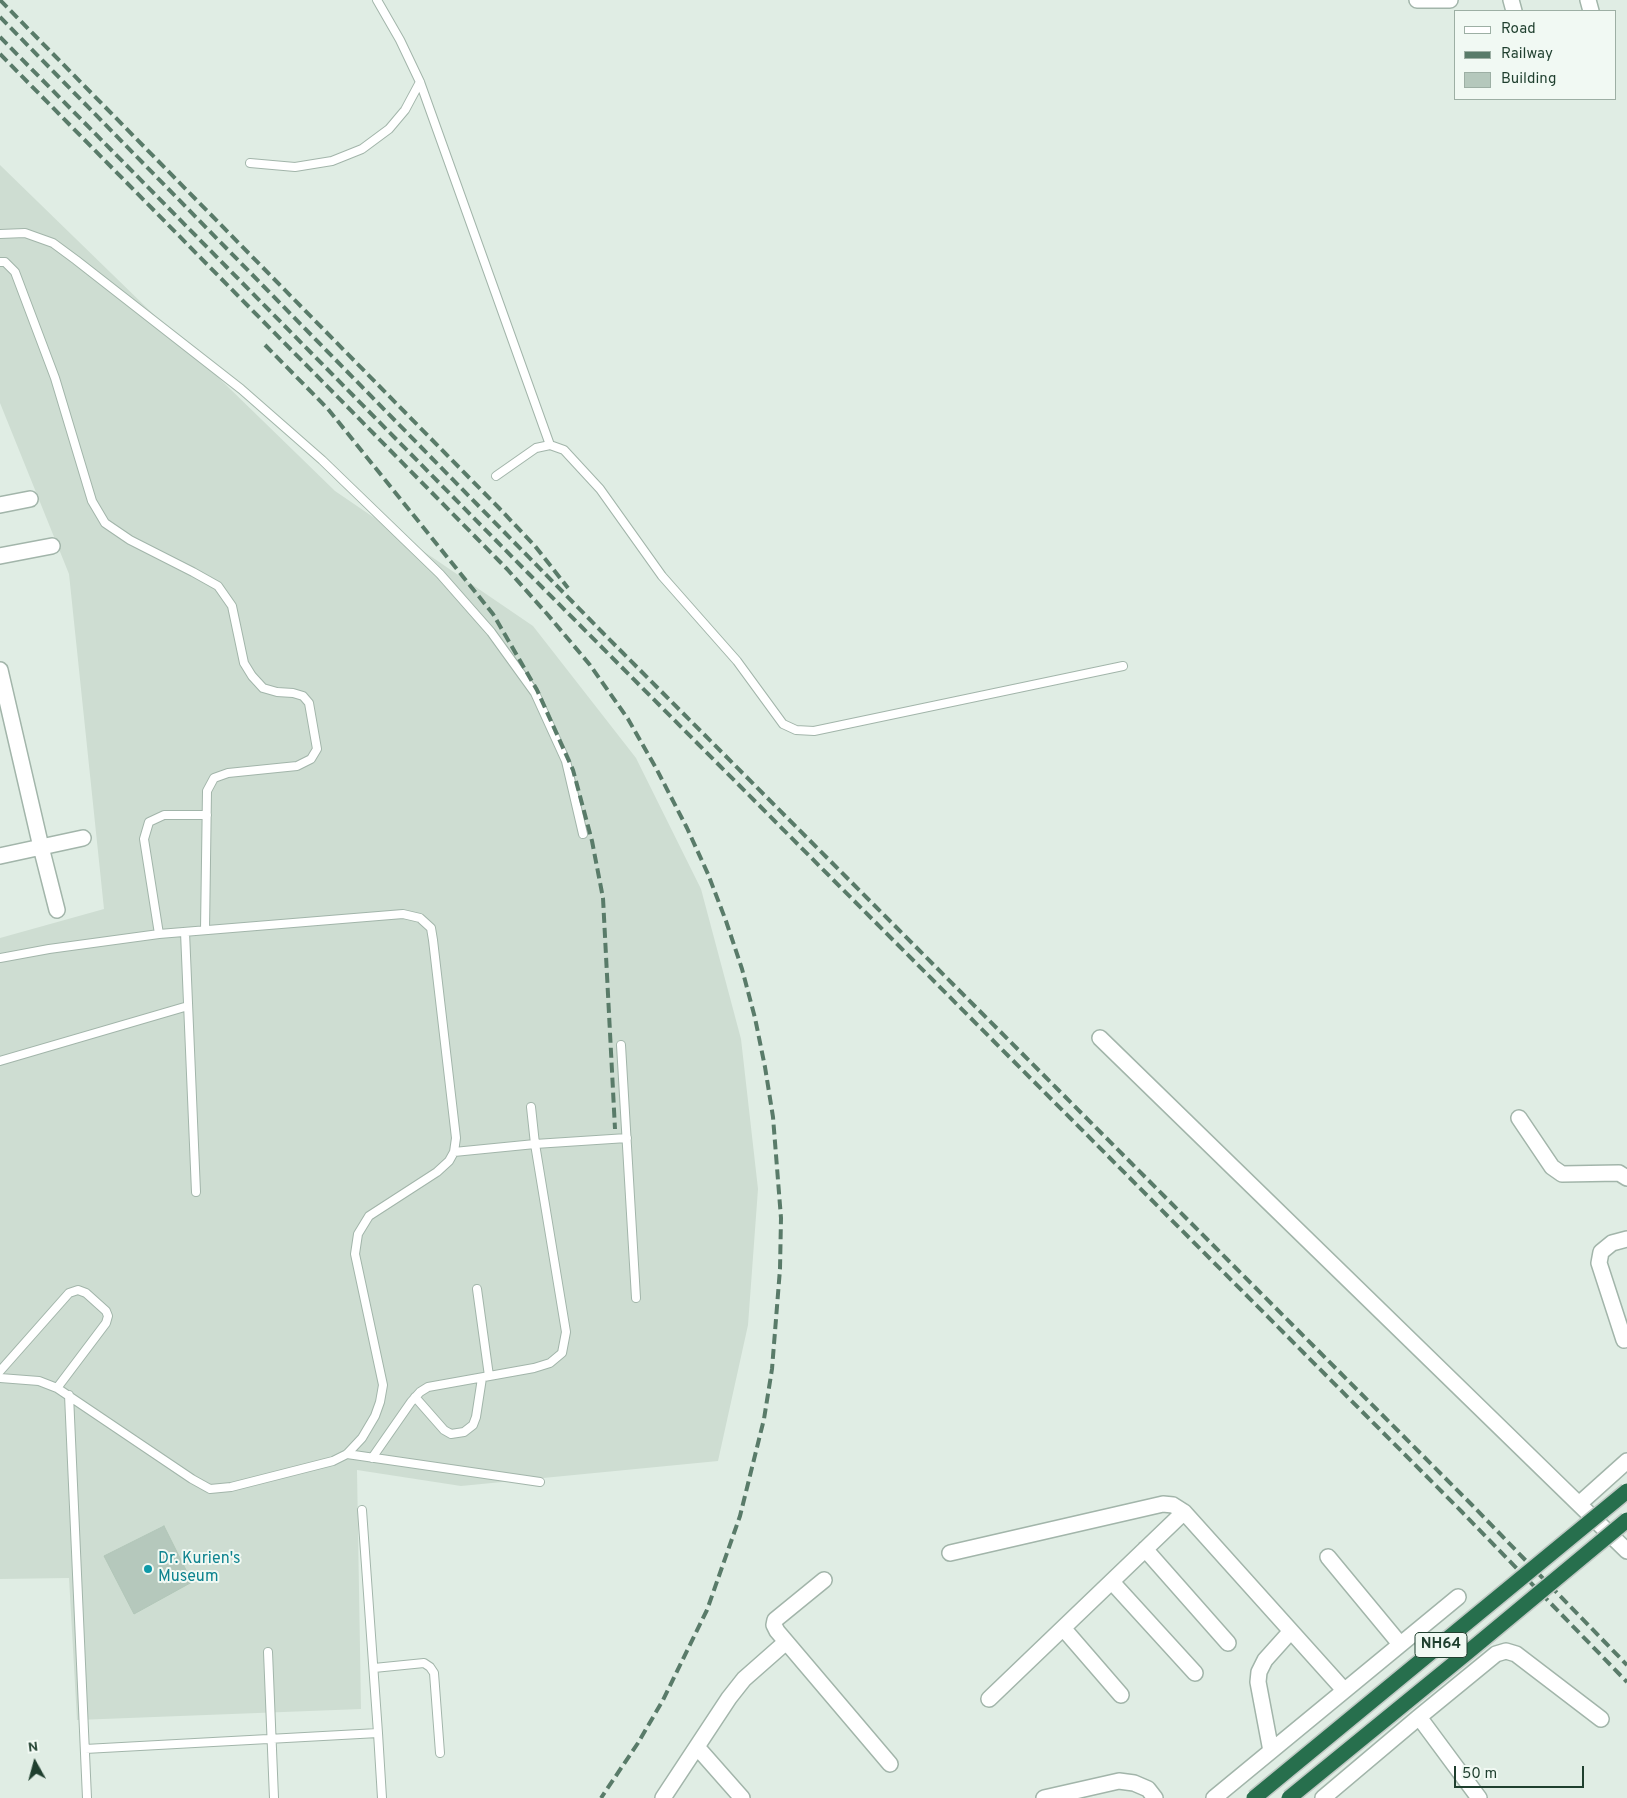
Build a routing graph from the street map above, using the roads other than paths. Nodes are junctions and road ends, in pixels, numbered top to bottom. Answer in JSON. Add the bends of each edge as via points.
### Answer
{"nodes":[{"id":1,"x":378,"y":0,"type":"edge"},
{"id":2,"x":1417,"y":0,"type":"edge"},
{"id":3,"x":1450,"y":0,"type":"edge"},
{"id":4,"x":420,"y":82,"type":"junction"},
{"id":5,"x":250,"y":163,"type":"dead end"},
{"id":6,"x":0,"y":234,"type":"edge"},
{"id":7,"x":0,"y":262,"type":"edge"},
{"id":8,"x":550,"y":444,"type":"junction"},
{"id":9,"x":496,"y":476,"type":"dead end"},
{"id":10,"x":30,"y":499,"type":"dead end"},
{"id":11,"x":0,"y":505,"type":"edge"},
{"id":12,"x":52,"y":546,"type":"dead end"},
{"id":13,"x":0,"y":556,"type":"edge"},
{"id":14,"x":1123,"y":666,"type":"dead end"},
{"id":15,"x":0,"y":670,"type":"edge"},
{"id":16,"x":207,"y":815,"type":"junction"},
{"id":17,"x":583,"y":834,"type":"dead end"},
{"id":18,"x":83,"y":838,"type":"dead end"},
{"id":19,"x":41,"y":847,"type":"junction"},
{"id":20,"x":0,"y":856,"type":"edge"},
{"id":21,"x":57,"y":910,"type":"dead end"},
{"id":22,"x":205,"y":930,"type":"junction"},
{"id":23,"x":185,"y":932,"type":"junction"},
{"id":24,"x":160,"y":934,"type":"junction"},
{"id":25,"x":0,"y":958,"type":"edge"},
{"id":26,"x":188,"y":1006,"type":"junction"},
{"id":27,"x":1100,"y":1038,"type":"dead end"},
{"id":28,"x":621,"y":1046,"type":"dead end"},
{"id":29,"x":0,"y":1061,"type":"edge"},
{"id":30,"x":531,"y":1107,"type":"dead end"},
{"id":31,"x":1519,"y":1118,"type":"dead end"},
{"id":32,"x":627,"y":1138,"type":"junction"},
{"id":33,"x":535,"y":1144,"type":"junction"},
{"id":34,"x":454,"y":1152,"type":"junction"},
{"id":35,"x":1627,"y":1178,"type":"edge"},
{"id":36,"x":196,"y":1192,"type":"dead end"},
{"id":37,"x":1627,"y":1239,"type":"edge"},
{"id":38,"x":477,"y":1288,"type":"dead end"},
{"id":39,"x":636,"y":1298,"type":"dead end"},
{"id":40,"x":1624,"y":1340,"type":"dead end"},
{"id":41,"x":0,"y":1371,"type":"edge"},
{"id":42,"x":486,"y":1377,"type":"junction"},
{"id":43,"x":0,"y":1378,"type":"edge"},
{"id":44,"x":57,"y":1388,"type":"junction"},
{"id":45,"x":69,"y":1395,"type":"junction"},
{"id":46,"x":415,"y":1397,"type":"junction"},
{"id":47,"x":347,"y":1454,"type":"junction"},
{"id":48,"x":372,"y":1458,"type":"junction"},
{"id":49,"x":1627,"y":1460,"type":"edge"},
{"id":50,"x":540,"y":1482,"type":"dead end"},
{"id":51,"x":1627,"y":1491,"type":"edge"},
{"id":52,"x":1579,"y":1504,"type":"junction"},
{"id":53,"x":362,"y":1510,"type":"dead end"},
{"id":54,"x":1184,"y":1512,"type":"junction"},
{"id":55,"x":1627,"y":1520,"type":"edge"},
{"id":56,"x":1145,"y":1549,"type":"junction"},
{"id":57,"x":1627,"y":1551,"type":"edge"},
{"id":58,"x":950,"y":1553,"type":"dead end"},
{"id":59,"x":1328,"y":1557,"type":"dead end"},
{"id":60,"x":824,"y":1580,"type":"dead end"},
{"id":61,"x":1112,"y":1582,"type":"junction"},
{"id":62,"x":1458,"y":1597,"type":"dead end"},
{"id":63,"x":1063,"y":1628,"type":"junction"},
{"id":64,"x":1291,"y":1632,"type":"junction"},
{"id":65,"x":786,"y":1642,"type":"junction"},
{"id":66,"x":1228,"y":1643,"type":"dead end"},
{"id":67,"x":1400,"y":1644,"type":"junction"},
{"id":68,"x":268,"y":1652,"type":"dead end"},
{"id":69,"x":374,"y":1668,"type":"junction"},
{"id":70,"x":1195,"y":1672,"type":"dead end"},
{"id":71,"x":1344,"y":1690,"type":"junction"},
{"id":72,"x":1121,"y":1695,"type":"dead end"},
{"id":73,"x":989,"y":1699,"type":"dead end"},
{"id":74,"x":1418,"y":1717,"type":"junction"},
{"id":75,"x":1601,"y":1719,"type":"dead end"},
{"id":76,"x":378,"y":1733,"type":"junction"},
{"id":77,"x":273,"y":1740,"type":"junction"},
{"id":78,"x":697,"y":1747,"type":"junction"},
{"id":79,"x":85,"y":1749,"type":"junction"},
{"id":80,"x":1271,"y":1751,"type":"junction"},
{"id":81,"x":440,"y":1753,"type":"dead end"},
{"id":82,"x":890,"y":1764,"type":"dead end"},
{"id":83,"x":87,"y":1798,"type":"edge"},
{"id":84,"x":274,"y":1798,"type":"edge"},
{"id":85,"x":382,"y":1798,"type":"edge"},
{"id":86,"x":663,"y":1798,"type":"edge"},
{"id":87,"x":742,"y":1798,"type":"edge"},
{"id":88,"x":1044,"y":1798,"type":"edge"},
{"id":89,"x":1155,"y":1798,"type":"edge"},
{"id":90,"x":1214,"y":1798,"type":"edge"},
{"id":91,"x":1254,"y":1798,"type":"edge"},
{"id":92,"x":1289,"y":1798,"type":"edge"},
{"id":93,"x":1324,"y":1798,"type":"edge"},
{"id":94,"x":1479,"y":1798,"type":"edge"}],
"edges":[{"from":1,"to":4,"type":"lane"},
{"from":2,"to":3,"type":"street"},
{"from":4,"to":5,"type":"lane","via":[[405,110],[389,129],[362,149],[332,161],[295,167]]},
{"from":4,"to":8,"type":"lane"},
{"from":6,"to":17,"type":"lane","via":[[25,233],[53,243],[76,260],[241,390],[322,460],[440,574],[491,632],[535,693],[566,760]]},
{"from":7,"to":16,"type":"lane","via":[[15,272],[55,378],[92,501],[105,523],[130,540],[218,586],[232,606],[244,663],[252,676],[263,688],[303,696],[309,703],[317,750],[311,760],[298,766],[228,773],[214,778],[207,791]]},
{"from":8,"to":9,"type":"lane","via":[[536,448]]},
{"from":8,"to":14,"type":"lane","via":[[564,450],[600,489],[662,576],[737,660],[783,724],[796,730],[814,731]]},
{"from":10,"to":11,"type":"street"},
{"from":12,"to":13,"type":"street"},
{"from":15,"to":19,"type":"street"},
{"from":16,"to":22,"type":"lane"},
{"from":16,"to":24,"type":"lane","via":[[164,815],[149,822],[144,839]]},
{"from":18,"to":19,"type":"street"},
{"from":19,"to":20,"type":"street"},
{"from":19,"to":21,"type":"street"},
{"from":22,"to":23,"type":"lane"},
{"from":22,"to":34,"type":"lane","via":[[403,914],[420,918],[431,928],[434,940],[456,1138]]},
{"from":23,"to":24,"type":"lane"},
{"from":23,"to":26,"type":"lane"},
{"from":24,"to":25,"type":"lane"},
{"from":26,"to":29,"type":"lane"},
{"from":26,"to":36,"type":"lane"},
{"from":27,"to":52,"type":"street"},
{"from":28,"to":32,"type":"lane"},
{"from":30,"to":33,"type":"lane"},
{"from":31,"to":35,"type":"street","via":[[1552,1167],[1562,1174],[1619,1174]]},
{"from":32,"to":33,"type":"lane"},
{"from":32,"to":39,"type":"lane"},
{"from":33,"to":34,"type":"lane"},
{"from":33,"to":42,"type":"lane","via":[[566,1332],[562,1353],[550,1363]]},
{"from":34,"to":47,"type":"lane","via":[[437,1172],[369,1216],[358,1234],[355,1254],[383,1385],[375,1416],[362,1438]]},
{"from":37,"to":40,"type":"street","via":[[1612,1243],[1601,1252],[1599,1263]]},
{"from":38,"to":42,"type":"lane"},
{"from":41,"to":44,"type":"lane","via":[[69,1293],[78,1290],[86,1293],[108,1316]]},
{"from":42,"to":46,"type":"lane","via":[[428,1387]]},
{"from":42,"to":46,"type":"lane","via":[[476,1417],[464,1432],[451,1434],[444,1430]]},
{"from":43,"to":44,"type":"lane","via":[[39,1381]]},
{"from":44,"to":45,"type":"lane"},
{"from":45,"to":47,"type":"lane","via":[[210,1489],[231,1487],[333,1461]]},
{"from":45,"to":79,"type":"lane"},
{"from":46,"to":48,"type":"lane"},
{"from":47,"to":48,"type":"lane"},
{"from":48,"to":50,"type":"lane"},
{"from":49,"to":52,"type":"street"},
{"from":51,"to":91,"type":"highway","number":"NH64","bridge":true},
{"from":52,"to":57,"type":"street"},
{"from":53,"to":69,"type":"lane"},
{"from":54,"to":56,"type":"street"},
{"from":54,"to":58,"type":"street","via":[[1173,1505],[1163,1504]]},
{"from":54,"to":64,"type":"street"},
{"from":55,"to":92,"type":"highway","number":"NH64","bridge":true},
{"from":56,"to":61,"type":"street"},
{"from":56,"to":66,"type":"street"},
{"from":59,"to":67,"type":"street"},
{"from":60,"to":65,"type":"street","via":[[775,1620],[776,1631]]},
{"from":61,"to":63,"type":"street"},
{"from":61,"to":70,"type":"street"},
{"from":62,"to":67,"type":"street"},
{"from":63,"to":72,"type":"street"},
{"from":63,"to":73,"type":"street"},
{"from":64,"to":71,"type":"street"},
{"from":64,"to":80,"type":"street","via":[[1265,1660],[1259,1672]]},
{"from":65,"to":78,"type":"street","via":[[744,1679]]},
{"from":65,"to":82,"type":"street"},
{"from":67,"to":71,"type":"street"},
{"from":68,"to":77,"type":"lane"},
{"from":69,"to":76,"type":"lane"},
{"from":69,"to":81,"type":"lane","via":[[424,1663],[430,1667],[434,1673]]},
{"from":71,"to":80,"type":"street"},
{"from":74,"to":75,"type":"street","via":[[1496,1654],[1506,1650],[1516,1654]]},
{"from":74,"to":93,"type":"street"},
{"from":74,"to":94,"type":"street"},
{"from":76,"to":77,"type":"lane"},
{"from":76,"to":85,"type":"lane"},
{"from":77,"to":79,"type":"lane"},
{"from":77,"to":84,"type":"lane"},
{"from":78,"to":86,"type":"street"},
{"from":78,"to":87,"type":"street"},
{"from":79,"to":83,"type":"lane"},
{"from":80,"to":90,"type":"street"},
{"from":88,"to":89,"type":"street","via":[[1119,1781],[1148,1789]]}]}
